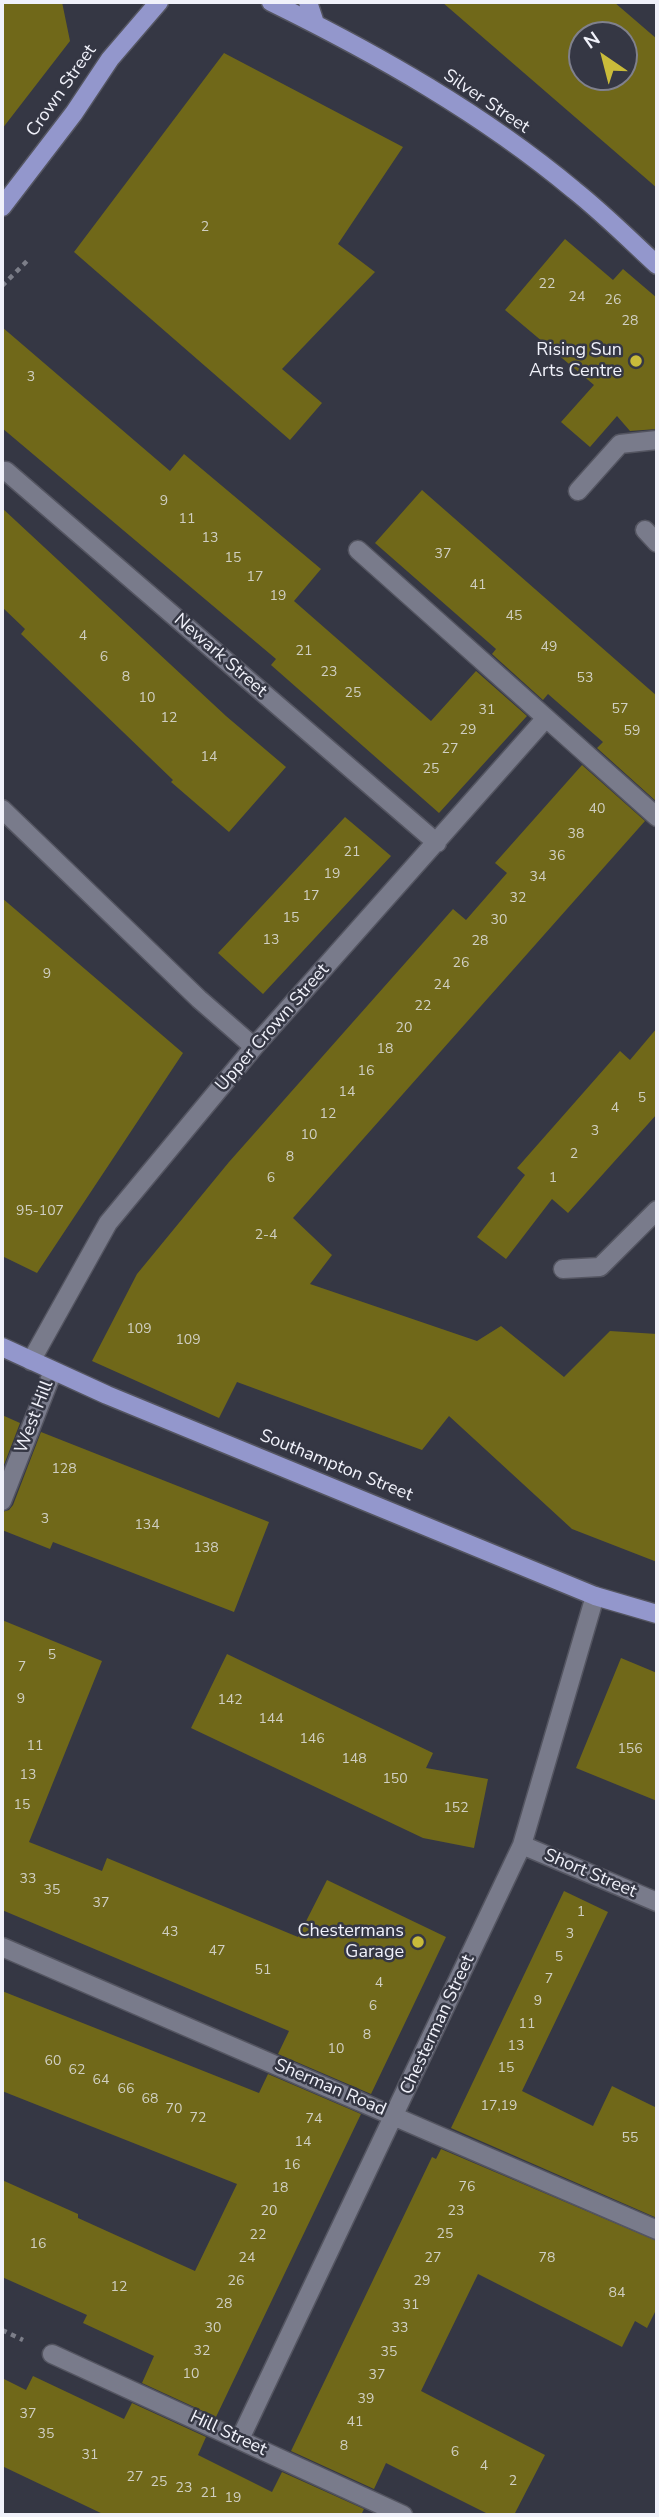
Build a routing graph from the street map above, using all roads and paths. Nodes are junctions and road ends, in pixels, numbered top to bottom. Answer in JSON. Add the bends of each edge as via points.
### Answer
{"nodes":[{"id":1,"x":159,"y":2,"type":"edge"},
{"id":2,"x":271,"y":2,"type":"edge"},
{"id":3,"x":308,"y":2,"type":"edge"},
{"id":4,"x":315,"y":23,"type":"junction"},
{"id":5,"x":2,"y":207,"type":"edge"},
{"id":6,"x":27,"y":261,"type":"dead end"},
{"id":7,"x":657,"y":265,"type":"edge"},
{"id":8,"x":2,"y":286,"type":"edge"},
{"id":9,"x":657,"y":440,"type":"edge"},
{"id":10,"x":4,"y":471,"type":"edge"},
{"id":11,"x":578,"y":491,"type":"dead end"},
{"id":12,"x":359,"y":550,"type":"dead end"},
{"id":13,"x":545,"y":718,"type":"junction"},
{"id":14,"x":2,"y":809,"type":"edge"},
{"id":15,"x":657,"y":817,"type":"edge"},
{"id":16,"x":437,"y":843,"type":"junction"},
{"id":17,"x":254,"y":1047,"type":"junction"},
{"id":18,"x":657,"y":1210,"type":"edge"},
{"id":19,"x":563,"y":1269,"type":"dead end"},
{"id":20,"x":2,"y":1348,"type":"edge"},
{"id":21,"x":31,"y":1361,"type":"junction"},
{"id":22,"x":53,"y":1371,"type":"junction"},
{"id":23,"x":2,"y":1502,"type":"edge"},
{"id":24,"x":595,"y":1596,"type":"junction"},
{"id":25,"x":657,"y":1614,"type":"edge"},
{"id":26,"x":523,"y":1845,"type":"junction"},
{"id":27,"x":657,"y":1902,"type":"edge"},
{"id":28,"x":2,"y":1947,"type":"edge"},
{"id":29,"x":395,"y":2116,"type":"junction"},
{"id":30,"x":657,"y":2230,"type":"edge"},
{"id":31,"x":2,"y":2330,"type":"edge"},
{"id":32,"x":11,"y":2335,"type":"dead end"},
{"id":33,"x":52,"y":2354,"type":"dead end"},
{"id":34,"x":240,"y":2439,"type":"junction"},
{"id":35,"x":403,"y":2515,"type":"edge"}],
"edges":[{"from":1,"to":5,"type":"main road","name":"Crown Street","via":[[110,59]]},
{"from":2,"to":4,"type":"main road","name":"Silver Street"},
{"from":3,"to":4,"type":"main road"},
{"from":4,"to":7,"type":"main road","name":"Silver Street","via":[[460,106],[574,189]]},
{"from":6,"to":8,"type":"path"},
{"from":9,"to":11,"type":"street","via":[[621,444]]},
{"from":10,"to":16,"type":"street","name":"Newark Street"},
{"from":12,"to":13,"type":"street"},
{"from":13,"to":15,"type":"street"},
{"from":13,"to":16,"type":"street","name":"Upper Crown Street"},
{"from":14,"to":17,"type":"street"},
{"from":16,"to":17,"type":"street","name":"Upper Crown Street"},
{"from":17,"to":21,"type":"street","name":"Upper Crown Street","via":[[108,1223]]},
{"from":18,"to":19,"type":"street","via":[[600,1267]]},
{"from":20,"to":21,"type":"main road","name":"Southampton Street"},
{"from":21,"to":22,"type":"main road","name":"Southampton Street"},
{"from":22,"to":23,"type":"street","name":"West Hill"},
{"from":22,"to":24,"type":"main road","name":"Southampton Street"},
{"from":24,"to":25,"type":"main road","name":"Southampton Street"},
{"from":24,"to":26,"type":"street","name":"Chesterman Street"},
{"from":26,"to":27,"type":"street","name":"Short Street"},
{"from":26,"to":29,"type":"street","name":"Chesterman Street"},
{"from":28,"to":29,"type":"street","name":"Sherman Road"},
{"from":29,"to":30,"type":"street","name":"Sherman Road"},
{"from":29,"to":34,"type":"street","name":"Chesterman Street"},
{"from":31,"to":32,"type":"path"},
{"from":33,"to":34,"type":"street","name":"Hill Street"},
{"from":34,"to":35,"type":"street","name":"Hill Street"}]}
